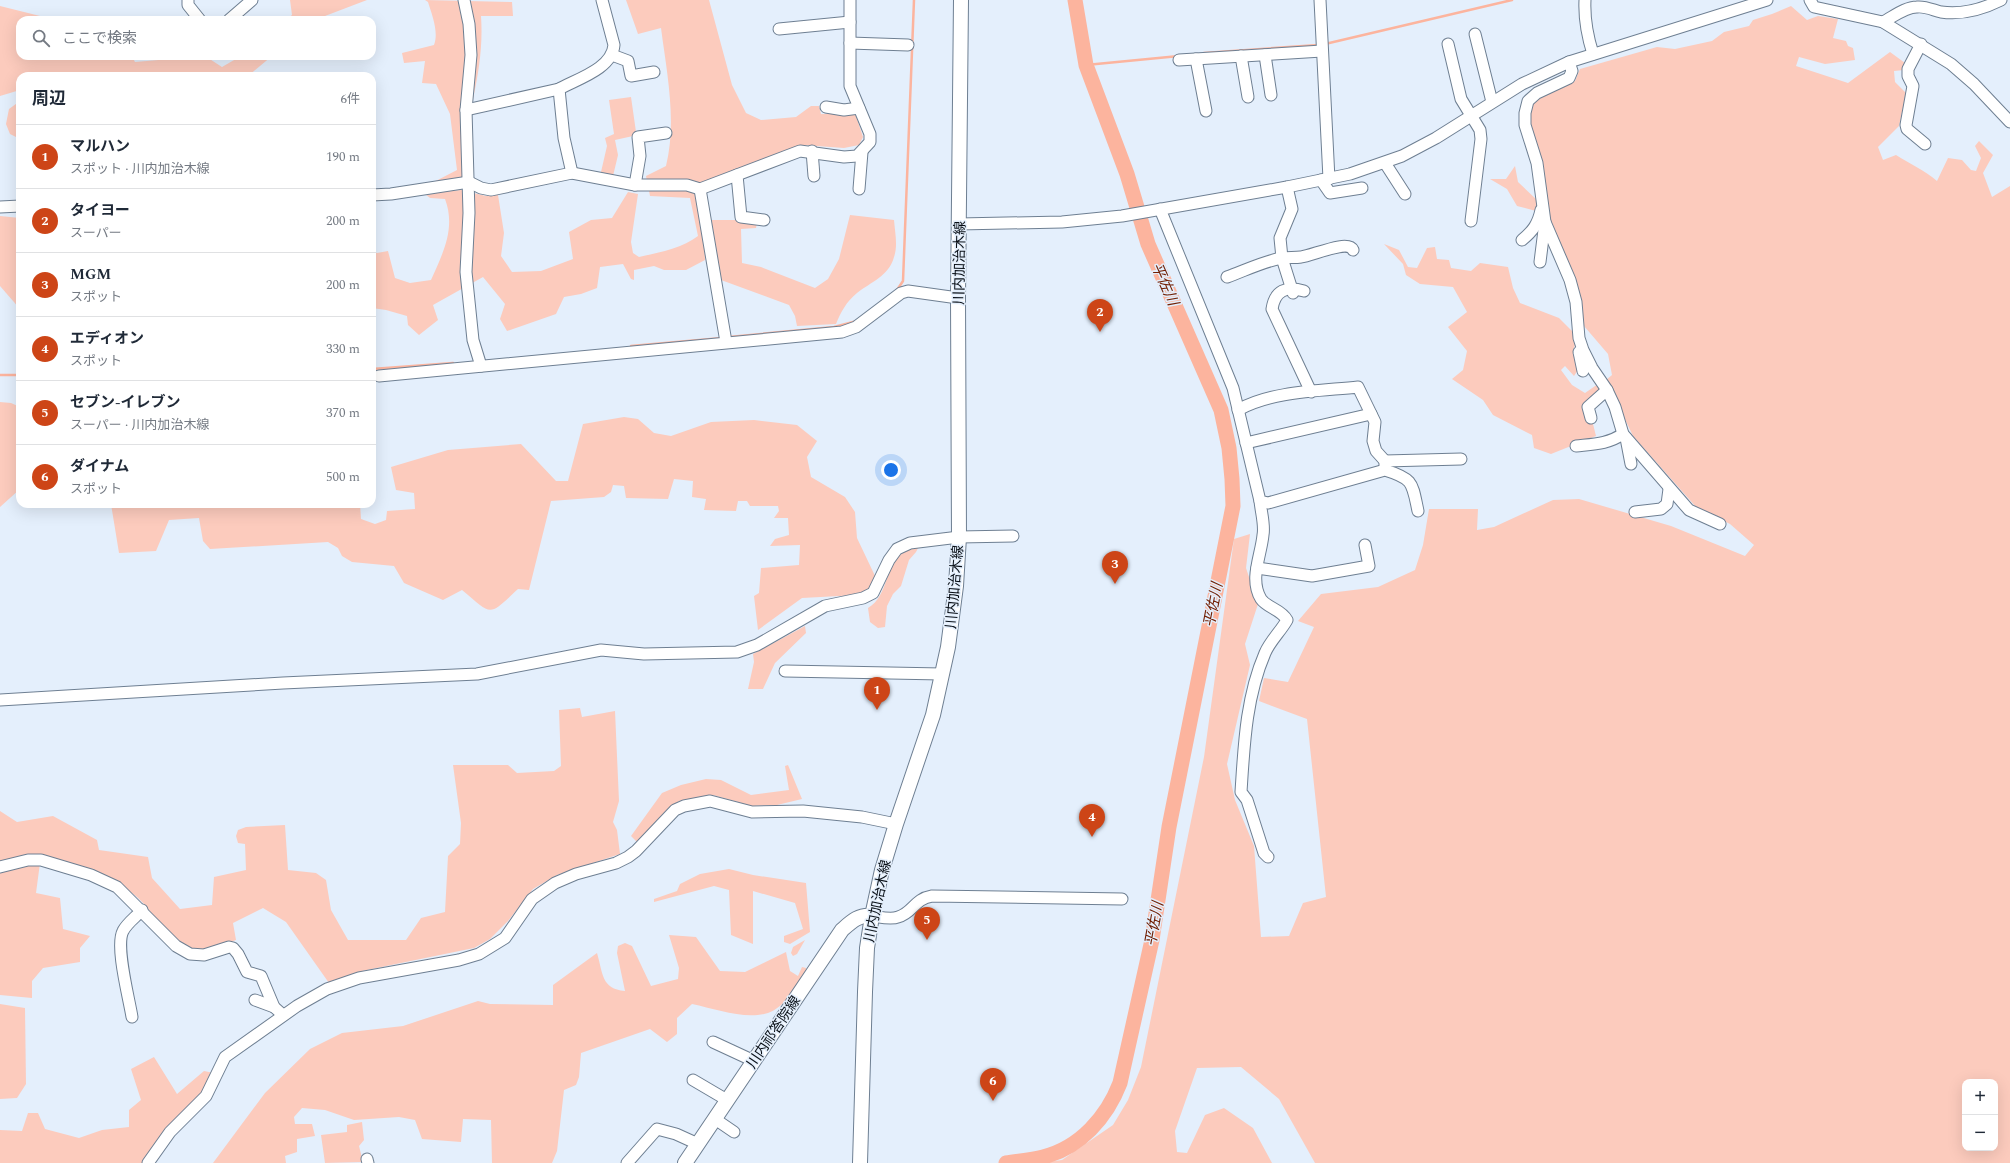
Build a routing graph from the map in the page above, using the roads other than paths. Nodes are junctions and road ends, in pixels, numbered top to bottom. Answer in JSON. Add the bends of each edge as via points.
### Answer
{"nodes":[{"id":1,"x":188,"y":0,"type":"edge"},
{"id":2,"x":252,"y":0,"type":"edge"},
{"id":3,"x":464,"y":0,"type":"edge"},
{"id":4,"x":602,"y":0,"type":"edge"},
{"id":5,"x":850,"y":0,"type":"edge"},
{"id":6,"x":961,"y":0,"type":"edge"},
{"id":7,"x":1320,"y":0,"type":"edge"},
{"id":8,"x":1585,"y":0,"type":"edge"},
{"id":9,"x":1768,"y":0,"type":"edge"},
{"id":10,"x":1810,"y":0,"type":"edge"},
{"id":11,"x":2001,"y":0,"type":"edge"},
{"id":12,"x":197,"y":16,"type":"edge"},
{"id":13,"x":234,"y":16,"type":"edge"},
{"id":14,"x":850,"y":22,"type":"junction"},
{"id":15,"x":1883,"y":22,"type":"junction"},
{"id":16,"x":778,"y":29,"type":"dead end"},
{"id":17,"x":1475,"y":34,"type":"dead end"},
{"id":18,"x":850,"y":44,"type":"junction"},
{"id":19,"x":1448,"y":44,"type":"dead end"},
{"id":20,"x":1921,"y":44,"type":"junction"},
{"id":21,"x":908,"y":45,"type":"dead end"},
{"id":22,"x":1322,"y":46,"type":"junction"},
{"id":23,"x":1593,"y":54,"type":"junction"},
{"id":24,"x":612,"y":55,"type":"junction"},
{"id":25,"x":1265,"y":55,"type":"junction"},
{"id":26,"x":1241,"y":56,"type":"junction"},
{"id":27,"x":1196,"y":59,"type":"junction"},
{"id":28,"x":1179,"y":60,"type":"dead end"},
{"id":29,"x":1569,"y":62,"type":"junction"},
{"id":30,"x":654,"y":72,"type":"dead end"},
{"id":31,"x":559,"y":89,"type":"junction"},
{"id":32,"x":1272,"y":94,"type":"dead end"},
{"id":33,"x":1248,"y":97,"type":"dead end"},
{"id":34,"x":1492,"y":102,"type":"junction"},
{"id":35,"x":826,"y":107,"type":"dead end"},
{"id":36,"x":859,"y":108,"type":"junction"},
{"id":37,"x":466,"y":110,"type":"junction"},
{"id":38,"x":1206,"y":111,"type":"dead end"},
{"id":39,"x":1471,"y":116,"type":"junction"},
{"id":40,"x":2010,"y":122,"type":"edge"},
{"id":41,"x":666,"y":133,"type":"dead end"},
{"id":42,"x":1925,"y":144,"type":"dead end"},
{"id":43,"x":812,"y":151,"type":"junction"},
{"id":44,"x":862,"y":152,"type":"junction"},
{"id":45,"x":1385,"y":162,"type":"junction"},
{"id":46,"x":572,"y":173,"type":"junction"},
{"id":47,"x":737,"y":175,"type":"junction"},
{"id":48,"x":814,"y":176,"type":"dead end"},
{"id":49,"x":1325,"y":180,"type":"junction"},
{"id":50,"x":469,"y":182,"type":"junction"},
{"id":51,"x":635,"y":185,"type":"junction"},
{"id":52,"x":1287,"y":187,"type":"junction"},
{"id":53,"x":1362,"y":188,"type":"dead end"},
{"id":54,"x":700,"y":189,"type":"junction"},
{"id":55,"x":859,"y":189,"type":"dead end"},
{"id":56,"x":1406,"y":194,"type":"dead end"},
{"id":57,"x":376,"y":195,"type":"edge"},
{"id":58,"x":1543,"y":202,"type":"junction"},
{"id":59,"x":16,"y":206,"type":"edge"},
{"id":60,"x":0,"y":207,"type":"edge"},
{"id":61,"x":1158,"y":210,"type":"junction"},
{"id":62,"x":764,"y":220,"type":"dead end"},
{"id":63,"x":1471,"y":220,"type":"dead end"},
{"id":64,"x":1545,"y":222,"type":"junction"},
{"id":65,"x":959,"y":224,"type":"junction"},
{"id":66,"x":1522,"y":240,"type":"dead end"},
{"id":67,"x":1353,"y":250,"type":"dead end"},
{"id":68,"x":1282,"y":258,"type":"junction"},
{"id":69,"x":1540,"y":262,"type":"dead end"},
{"id":70,"x":1227,"y":277,"type":"dead end"},
{"id":71,"x":958,"y":298,"type":"junction"},
{"id":72,"x":725,"y":339,"type":"junction"},
{"id":73,"x":1580,"y":343,"type":"junction"},
{"id":74,"x":480,"y":363,"type":"junction"},
{"id":75,"x":1584,"y":371,"type":"dead end"},
{"id":76,"x":380,"y":376,"type":"dead end"},
{"id":77,"x":1607,"y":390,"type":"junction"},
{"id":78,"x":1311,"y":392,"type":"junction"},
{"id":79,"x":1238,"y":410,"type":"junction"},
{"id":80,"x":1371,"y":414,"type":"junction"},
{"id":81,"x":1591,"y":418,"type":"dead end"},
{"id":82,"x":1624,"y":436,"type":"junction"},
{"id":83,"x":1246,"y":443,"type":"junction"},
{"id":84,"x":1576,"y":446,"type":"dead end"},
{"id":85,"x":1461,"y":459,"type":"dead end"},
{"id":86,"x":1631,"y":464,"type":"dead end"},
{"id":87,"x":1385,"y":465,"type":"junction"},
{"id":88,"x":1669,"y":489,"type":"junction"},
{"id":89,"x":1260,"y":501,"type":"junction"},
{"id":90,"x":1418,"y":511,"type":"dead end"},
{"id":91,"x":1635,"y":512,"type":"dead end"},
{"id":92,"x":1720,"y":524,"type":"dead end"},
{"id":93,"x":1012,"y":536,"type":"dead end"},
{"id":94,"x":959,"y":537,"type":"junction"},
{"id":95,"x":1365,"y":545,"type":"dead end"},
{"id":96,"x":1257,"y":568,"type":"junction"},
{"id":97,"x":785,"y":671,"type":"dead end"},
{"id":98,"x":942,"y":674,"type":"junction"},
{"id":99,"x":0,"y":700,"type":"edge"},
{"id":100,"x":896,"y":824,"type":"junction"},
{"id":101,"x":1268,"y":857,"type":"dead end"},
{"id":102,"x":0,"y":867,"type":"edge"},
{"id":103,"x":1122,"y":899,"type":"dead end"},
{"id":104,"x":142,"y":910,"type":"junction"},
{"id":105,"x":872,"y":916,"type":"junction"},
{"id":106,"x":255,"y":1000,"type":"dead end"},
{"id":107,"x":274,"y":1007,"type":"junction"},
{"id":108,"x":283,"y":1015,"type":"junction"},
{"id":109,"x":132,"y":1017,"type":"dead end"},
{"id":110,"x":713,"y":1042,"type":"dead end"},
{"id":111,"x":754,"y":1061,"type":"junction"},
{"id":112,"x":693,"y":1080,"type":"dead end"},
{"id":113,"x":727,"y":1100,"type":"junction"},
{"id":114,"x":715,"y":1119,"type":"junction"},
{"id":115,"x":734,"y":1132,"type":"dead end"},
{"id":116,"x":698,"y":1144,"type":"junction"},
{"id":117,"x":148,"y":1163,"type":"edge"},
{"id":118,"x":627,"y":1163,"type":"edge"},
{"id":119,"x":685,"y":1163,"type":"edge"},
{"id":120,"x":860,"y":1163,"type":"edge"}],
"edges":[{"from":1,"to":12,"type":"street","via":[[188,5]]},
{"from":2,"to":13,"type":"street"},
{"from":3,"to":37,"type":"street","via":[[471,55]]},
{"from":4,"to":24,"type":"street","via":[[614,45]]},
{"from":5,"to":14,"type":"street"},
{"from":6,"to":65,"type":"main road","name":"川内加治木線"},
{"from":7,"to":22,"type":"street"},
{"from":8,"to":23,"type":"street","via":[[1586,31]]},
{"from":9,"to":23,"type":"street"},
{"from":10,"to":15,"type":"street","via":[[1814,7]]},
{"from":11,"to":15,"type":"street","via":[[1985,8],[1973,10],[1943,12],[1917,6],[1908,8]]},
{"from":14,"to":16,"type":"street"},
{"from":14,"to":18,"type":"street"},
{"from":15,"to":20,"type":"street"},
{"from":17,"to":34,"type":"street"},
{"from":18,"to":21,"type":"street"},
{"from":18,"to":36,"type":"street","via":[[850,86]]},
{"from":19,"to":39,"type":"street","via":[[1461,99]]},
{"from":20,"to":40,"type":"street","via":[[1951,64],[1974,84]]},
{"from":20,"to":42,"type":"street","via":[[1908,68],[1908,76],[1914,86],[1906,125],[1907,129]]},
{"from":22,"to":25,"type":"street"},
{"from":22,"to":49,"type":"street"},
{"from":23,"to":29,"type":"street"},
{"from":24,"to":30,"type":"street","via":[[628,61],[631,76]]},
{"from":24,"to":31,"type":"street","via":[[601,67]]},
{"from":25,"to":26,"type":"street"},
{"from":25,"to":32,"type":"street"},
{"from":26,"to":27,"type":"street"},
{"from":26,"to":33,"type":"street"},
{"from":27,"to":28,"type":"street"},
{"from":27,"to":38,"type":"street"},
{"from":29,"to":34,"type":"street","via":[[1522,84]]},
{"from":29,"to":58,"type":"street","via":[[1572,71],[1569,78],[1528,101],[1525,113],[1525,125],[1537,163]]},
{"from":31,"to":37,"type":"street"},
{"from":31,"to":46,"type":"street","via":[[564,138]]},
{"from":34,"to":39,"type":"street"},
{"from":35,"to":36,"type":"street","via":[[844,110]]},
{"from":36,"to":44,"type":"street","via":[[870,134],[870,142]]},
{"from":37,"to":50,"type":"street"},
{"from":39,"to":45,"type":"street","via":[[1420,146]]},
{"from":39,"to":63,"type":"street","via":[[1480,130],[1481,139]]},
{"from":41,"to":51,"type":"street","via":[[638,137],[640,156]]},
{"from":43,"to":44,"type":"street","via":[[844,157],[857,156]]},
{"from":43,"to":47,"type":"street","via":[[800,151]]},
{"from":43,"to":48,"type":"street"},
{"from":44,"to":55,"type":"street"},
{"from":45,"to":49,"type":"street"},
{"from":45,"to":56,"type":"street"},
{"from":46,"to":50,"type":"street","via":[[491,190]]},
{"from":46,"to":51,"type":"street"},
{"from":47,"to":54,"type":"street"},
{"from":47,"to":62,"type":"street","via":[[741,217]]},
{"from":49,"to":52,"type":"street"},
{"from":49,"to":53,"type":"street","via":[[1330,193]]},
{"from":50,"to":57,"type":"street"},
{"from":50,"to":74,"type":"street","via":[[466,272],[473,340]]},
{"from":51,"to":54,"type":"street","via":[[687,185]]},
{"from":52,"to":61,"type":"street"},
{"from":52,"to":68,"type":"street","via":[[1292,209],[1280,238]]},
{"from":54,"to":72,"type":"street"},
{"from":58,"to":64,"type":"street"},
{"from":58,"to":66,"type":"street","via":[[1538,223]]},
{"from":59,"to":60,"type":"street"},
{"from":61,"to":65,"type":"street","via":[[1054,223]]},
{"from":61,"to":79,"type":"street","via":[[1233,388]]},
{"from":64,"to":69,"type":"street"},
{"from":64,"to":73,"type":"street","via":[[1570,280],[1576,302]]},
{"from":65,"to":71,"type":"main road","name":"川内加治木線"},
{"from":67,"to":68,"type":"street","via":[[1348,246],[1334,247],[1321,253]]},
{"from":68,"to":70,"type":"street"},
{"from":68,"to":78,"type":"street","via":[[1296,291],[1280,292],[1274,299],[1272,309]]},
{"from":71,"to":72,"type":"street","via":[[908,291],[901,293],[856,327],[842,332]]},
{"from":71,"to":94,"type":"main road","name":"川内加治木線"},
{"from":72,"to":74,"type":"street"},
{"from":73,"to":75,"type":"street","via":[[1579,356]]},
{"from":73,"to":77,"type":"street","via":[[1592,368]]},
{"from":74,"to":76,"type":"street"},
{"from":77,"to":81,"type":"street","via":[[1588,407]]},
{"from":77,"to":82,"type":"street"},
{"from":78,"to":79,"type":"street","via":[[1288,394],[1247,405]]},
{"from":78,"to":80,"type":"street","via":[[1358,387]]},
{"from":79,"to":83,"type":"street"},
{"from":80,"to":83,"type":"street"},
{"from":80,"to":87,"type":"street","via":[[1375,422],[1373,441]]},
{"from":82,"to":84,"type":"street","via":[[1603,444]]},
{"from":82,"to":86,"type":"street"},
{"from":82,"to":88,"type":"street"},
{"from":83,"to":89,"type":"street"},
{"from":85,"to":87,"type":"street"},
{"from":87,"to":89,"type":"street","via":[[1268,502]]},
{"from":87,"to":90,"type":"street","via":[[1408,480],[1413,488]]},
{"from":88,"to":91,"type":"street","via":[[1667,504],[1661,509]]},
{"from":88,"to":92,"type":"street","via":[[1689,510]]},
{"from":89,"to":96,"type":"street","via":[[1264,534]]},
{"from":93,"to":94,"type":"street"},
{"from":94,"to":98,"type":"main road","name":"川内加治木線","via":[[953,617]]},
{"from":94,"to":99,"type":"street","via":[[910,543],[897,549],[873,593],[864,598],[825,606],[757,645],[737,652],[644,654],[601,650],[477,674]]},
{"from":95,"to":96,"type":"street","via":[[1369,566],[1351,570],[1312,576]]},
{"from":96,"to":101,"type":"street","via":[[1257,589],[1262,600],[1284,615],[1287,620],[1266,652],[1250,704],[1246,729],[1241,792],[1247,800],[1264,853]]},
{"from":97,"to":98,"type":"street"},
{"from":98,"to":100,"type":"main road","name":"川内加治木線","via":[[933,714]]},
{"from":100,"to":105,"type":"main road","name":"川内加治木線"},
{"from":100,"to":108,"type":"street","via":[[862,817],[803,811],[752,812],[702,801],[675,810],[628,857],[555,883],[532,899],[505,938],[479,954],[359,978],[327,989]]},
{"from":102,"to":104,"type":"street","via":[[28,860],[41,860],[92,875],[117,887]]},
{"from":103,"to":105,"type":"street","via":[[932,896],[921,898],[905,914],[896,918]]},
{"from":104,"to":107,"type":"street","via":[[176,946],[190,954],[204,955],[233,948],[247,972],[261,976]]},
{"from":104,"to":109,"type":"street","via":[[123,930],[120,938],[121,960]]},
{"from":105,"to":111,"type":"main road","name":"川内祁答院線","via":[[864,915],[842,930]]},
{"from":105,"to":120,"type":"main road","name":"川内加治木線","via":[[864,992]]},
{"from":106,"to":107,"type":"street"},
{"from":107,"to":108,"type":"street"},
{"from":108,"to":117,"type":"street","via":[[225,1057],[206,1096],[170,1132]]},
{"from":110,"to":111,"type":"street"},
{"from":111,"to":113,"type":"main road","name":"川内祁答院線"},
{"from":112,"to":113,"type":"street"},
{"from":113,"to":114,"type":"main road","name":"川内祁答院線"},
{"from":114,"to":115,"type":"street"},
{"from":114,"to":116,"type":"main road","name":"川内祁答院線"},
{"from":116,"to":118,"type":"street","via":[[657,1129]]},
{"from":116,"to":119,"type":"main road","name":"川内祁答院線"}]}
